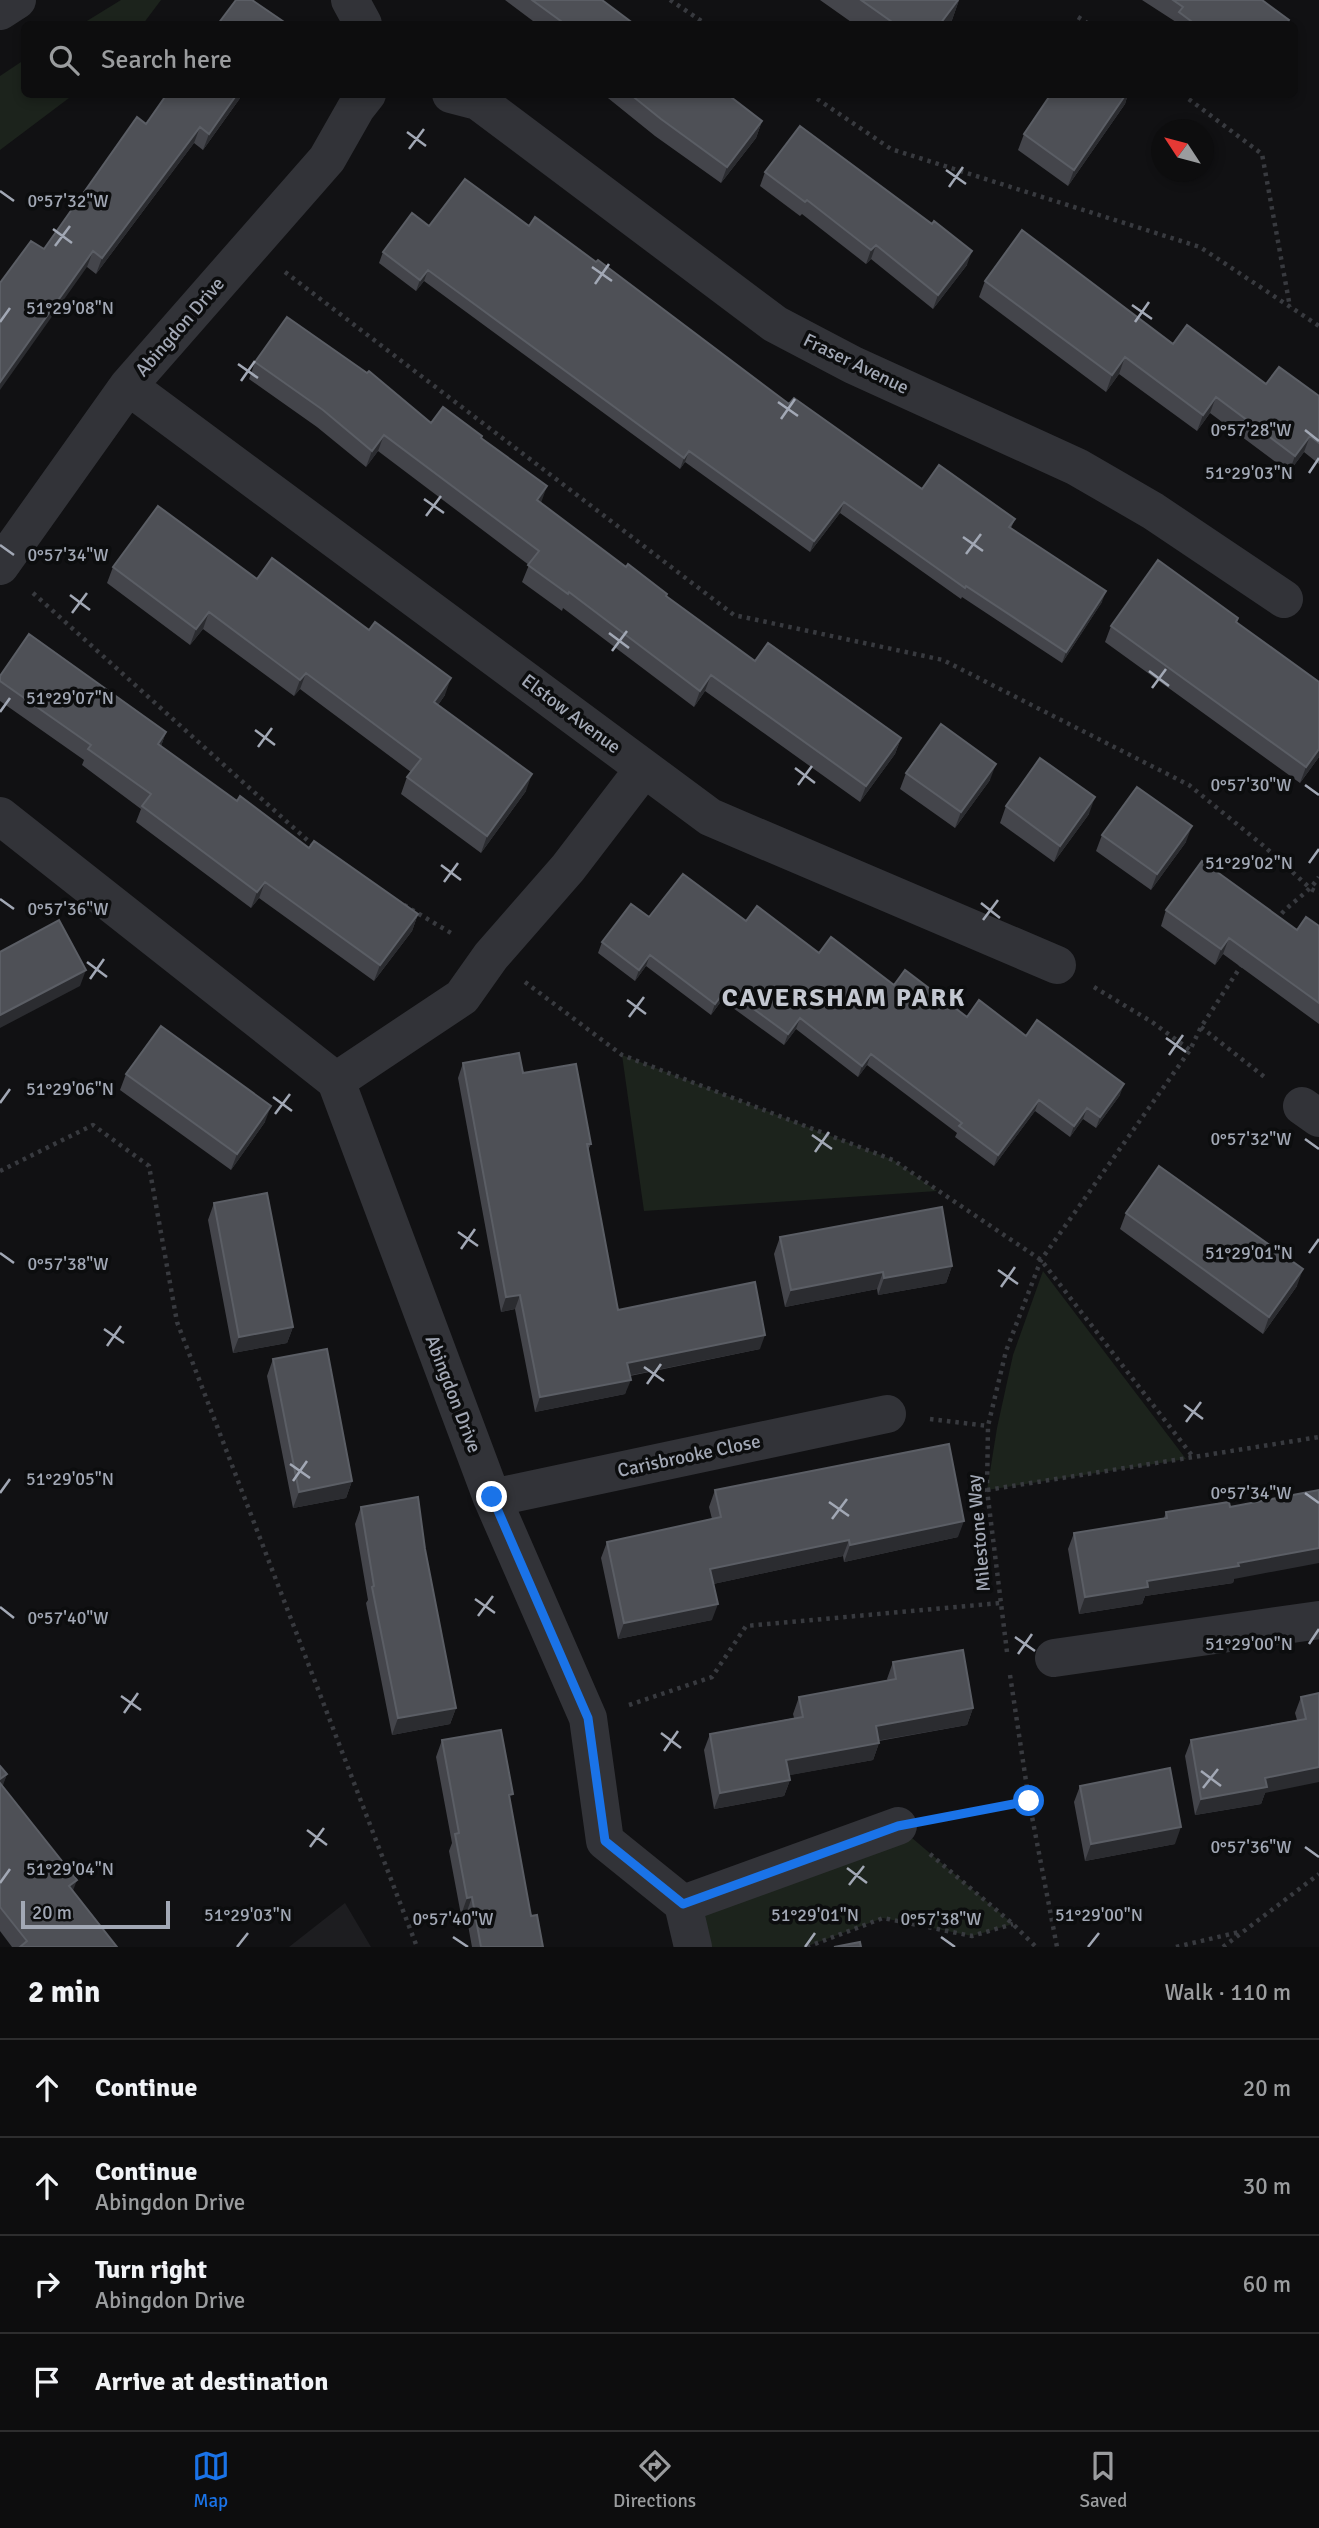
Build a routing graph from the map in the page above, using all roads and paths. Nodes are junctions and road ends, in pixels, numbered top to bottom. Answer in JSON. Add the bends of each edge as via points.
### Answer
{"nodes":[{"id":1,"x":17,"y":0,"type":"edge"},
{"id":2,"x":350,"y":0,"type":"edge"},
{"id":3,"x":670,"y":0,"type":"edge"},
{"id":4,"x":0,"y":11,"type":"edge"},
{"id":5,"x":1078,"y":16,"type":"dead end"},
{"id":6,"x":361,"y":21,"type":"edge"},
{"id":7,"x":702,"y":21,"type":"edge"},
{"id":8,"x":1085,"y":21,"type":"edge"},
{"id":9,"x":364,"y":98,"type":"edge"},
{"id":10,"x":466,"y":98,"type":"edge"},
{"id":11,"x":816,"y":98,"type":"edge"},
{"id":12,"x":1187,"y":98,"type":"edge"},
{"id":13,"x":251,"y":246,"type":"junction"},
{"id":14,"x":1290,"y":308,"type":"junction"},
{"id":15,"x":1319,"y":326,"type":"edge"},
{"id":16,"x":128,"y":386,"type":"junction"},
{"id":17,"x":1,"y":565,"type":"edge"},
{"id":18,"x":1284,"y":599,"type":"dead end"},
{"id":19,"x":643,"y":770,"type":"junction"},
{"id":20,"x":0,"y":816,"type":"edge"},
{"id":21,"x":323,"y":854,"type":"edge"},
{"id":22,"x":1319,"y":877,"type":"edge"},
{"id":23,"x":1311,"y":889,"type":"junction"},
{"id":24,"x":1319,"y":893,"type":"edge"},
{"id":25,"x":401,"y":903,"type":"edge"},
{"id":26,"x":1271,"y":926,"type":"edge"},
{"id":27,"x":1249,"y":955,"type":"edge"},
{"id":28,"x":491,"y":956,"type":"junction"},
{"id":29,"x":1058,"y":965,"type":"joint"},
{"id":30,"x":1201,"y":1027,"type":"junction"},
{"id":31,"x":1190,"y":1050,"type":"junction"},
{"id":32,"x":336,"y":1081,"type":"junction"},
{"id":33,"x":1311,"y":1112,"type":"edge"},
{"id":34,"x":0,"y":1171,"type":"edge"},
{"id":35,"x":1041,"y":1260,"type":"junction"},
{"id":36,"x":887,"y":1414,"type":"joint"},
{"id":37,"x":988,"y":1426,"type":"junction"},
{"id":38,"x":1319,"y":1437,"type":"edge"},
{"id":39,"x":1194,"y":1458,"type":"junction"},
{"id":40,"x":987,"y":1490,"type":"junction"},
{"id":41,"x":492,"y":1497,"type":"junction"},
{"id":42,"x":1000,"y":1603,"type":"junction"},
{"id":43,"x":1319,"y":1620,"type":"edge"},
{"id":44,"x":1007,"y":1654,"type":"dead end"},
{"id":45,"x":1055,"y":1658,"type":"dead end"},
{"id":46,"x":1009,"y":1667,"type":"dead end"},
{"id":47,"x":588,"y":1718,"type":"junction"},
{"id":48,"x":1029,"y":1801,"type":"junction"},
{"id":49,"x":898,"y":1826,"type":"junction"},
{"id":50,"x":1319,"y":1874,"type":"edge"},
{"id":51,"x":683,"y":1904,"type":"junction"},
{"id":52,"x":1013,"y":1924,"type":"junction"},
{"id":53,"x":1240,"y":1932,"type":"junction"},
{"id":54,"x":417,"y":1947,"type":"edge"},
{"id":55,"x":693,"y":1947,"type":"edge"},
{"id":56,"x":807,"y":1947,"type":"edge"},
{"id":57,"x":1036,"y":1947,"type":"edge"},
{"id":58,"x":1057,"y":1947,"type":"edge"},
{"id":59,"x":1176,"y":1947,"type":"edge"},
{"id":60,"x":1223,"y":1947,"type":"edge"}],
"edges":[{"from":1,"to":4,"type":"street"},
{"from":2,"to":6,"type":"street"},
{"from":3,"to":7,"type":"path"},
{"from":5,"to":8,"type":"path"},
{"from":9,"to":13,"type":"street","name":"Abingdon Drive","via":[[327,159]]},
{"from":10,"to":18,"type":"street","name":"Fraser Avenue","via":[[478,101],[775,324],[853,365],[1077,467],[1153,511]]},
{"from":11,"to":14,"type":"path","via":[[891,149],[1200,247]]},
{"from":12,"to":14,"type":"path","via":[[1262,154]]},
{"from":13,"to":16,"type":"street","name":"Abingdon Drive"},
{"from":13,"to":23,"type":"path","via":[[734,615],[943,660],[1189,785]]},
{"from":14,"to":15,"type":"path"},
{"from":16,"to":17,"type":"street","name":"Abingdon Drive"},
{"from":16,"to":19,"type":"street","name":"Elstow Avenue"},
{"from":17,"to":21,"type":"path"},
{"from":19,"to":28,"type":"street","via":[[568,868]]},
{"from":19,"to":29,"type":"street","name":"Elstow Avenue","via":[[710,817]]},
{"from":20,"to":32,"type":"street"},
{"from":22,"to":23,"type":"path"},
{"from":23,"to":24,"type":"path"},
{"from":23,"to":26,"type":"path","via":[[1286,907]]},
{"from":25,"to":28,"type":"path"},
{"from":27,"to":30,"type":"path","name":"Milestone Way"},
{"from":28,"to":32,"type":"street","via":[[462,997]]},
{"from":28,"to":35,"type":"path","via":[[622,1055],[893,1160]]},
{"from":29,"to":31,"type":"path"},
{"from":30,"to":31,"type":"path","name":"Milestone Way"},
{"from":30,"to":33,"type":"path"},
{"from":31,"to":35,"type":"path","name":"Milestone Way"},
{"from":32,"to":41,"type":"street","name":"Abingdon Drive"},
{"from":34,"to":54,"type":"path","via":[[93,1125],[149,1166],[177,1322]]},
{"from":35,"to":37,"type":"path","name":"Milestone Way","via":[[1006,1351]]},
{"from":35,"to":39,"type":"path"},
{"from":36,"to":37,"type":"path"},
{"from":36,"to":41,"type":"street","name":"Carisbrooke Close"},
{"from":37,"to":40,"type":"path","name":"Milestone Way"},
{"from":38,"to":39,"type":"path"},
{"from":39,"to":40,"type":"path"},
{"from":40,"to":42,"type":"path","name":"Milestone Way"},
{"from":41,"to":47,"type":"street","name":"Abingdon Drive"},
{"from":42,"to":44,"type":"path","name":"Milestone Way"},
{"from":42,"to":47,"type":"path","via":[[746,1626],[712,1677]]},
{"from":43,"to":45,"type":"street"},
{"from":46,"to":48,"type":"path"},
{"from":47,"to":51,"type":"street","name":"Abingdon Drive","via":[[605,1841]]},
{"from":48,"to":49,"type":"path"},
{"from":48,"to":58,"type":"path"},
{"from":49,"to":51,"type":"street"},
{"from":49,"to":52,"type":"path"},
{"from":50,"to":53,"type":"path"},
{"from":51,"to":55,"type":"street"},
{"from":52,"to":56,"type":"path","via":[[972,1937],[883,1918]]},
{"from":52,"to":57,"type":"path"},
{"from":53,"to":59,"type":"path"},
{"from":53,"to":60,"type":"path"}]}
